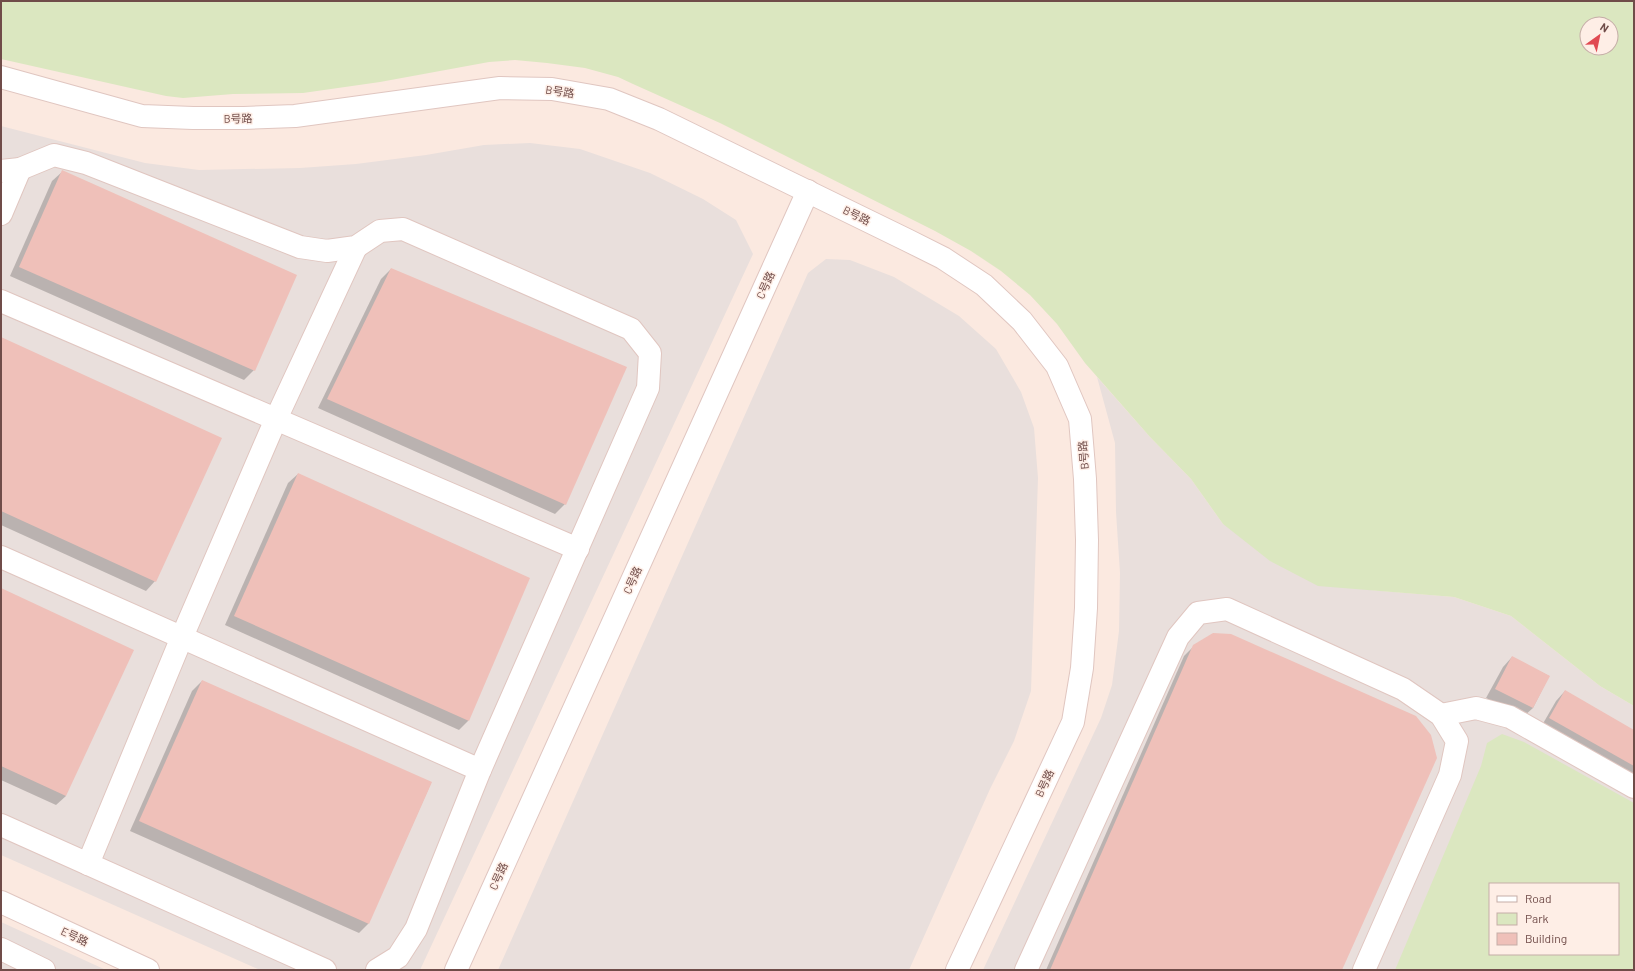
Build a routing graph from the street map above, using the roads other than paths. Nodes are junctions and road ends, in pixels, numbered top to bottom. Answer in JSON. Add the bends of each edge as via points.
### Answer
{"nodes":[{"id":1,"x":1,"y":77,"type":"edge"},
{"id":2,"x":11,"y":170,"type":"edge"},
{"id":3,"x":808,"y":191,"type":"junction"},
{"id":4,"x":1,"y":214,"type":"edge"},
{"id":5,"x":356,"y":247,"type":"junction"},
{"id":6,"x":1,"y":301,"type":"edge"},
{"id":7,"x":276,"y":418,"type":"junction"},
{"id":8,"x":578,"y":549,"type":"junction"},
{"id":9,"x":1,"y":557,"type":"edge"},
{"id":10,"x":182,"y":637,"type":"junction"},
{"id":11,"x":1441,"y":715,"type":"junction"},
{"id":12,"x":480,"y":770,"type":"junction"},
{"id":13,"x":1634,"y":787,"type":"edge"},
{"id":14,"x":1,"y":825,"type":"edge"},
{"id":15,"x":88,"y":864,"type":"junction"},
{"id":16,"x":1,"y":902,"type":"edge"},
{"id":17,"x":1,"y":949,"type":"edge"},
{"id":18,"x":38,"y":969,"type":"edge"},
{"id":19,"x":148,"y":970,"type":"edge"},
{"id":20,"x":325,"y":970,"type":"edge"},
{"id":21,"x":377,"y":970,"type":"edge"},
{"id":22,"x":456,"y":970,"type":"edge"},
{"id":23,"x":956,"y":970,"type":"edge"},
{"id":24,"x":1026,"y":970,"type":"edge"},
{"id":25,"x":1364,"y":970,"type":"edge"}],
"edges":[{"from":1,"to":3,"type":"street","name":"B号路","via":[[142,116],[193,118],[295,116],[500,88],[552,89],[609,100],[659,119]]},
{"from":2,"to":4,"type":"street"},
{"from":2,"to":5,"type":"street","via":[[54,155],[86,163],[300,247],[327,251]]},
{"from":3,"to":22,"type":"street","name":"C号路"},
{"from":3,"to":23,"type":"street","name":"B号路","via":[[943,258],[984,285],[1022,321],[1057,366],[1080,419],[1085,479],[1086,608],[1082,668],[1073,722]]},
{"from":5,"to":7,"type":"street"},
{"from":5,"to":8,"type":"street","via":[[380,231],[403,229],[631,329],[650,353],[648,388]]},
{"from":6,"to":7,"type":"street"},
{"from":7,"to":8,"type":"street"},
{"from":7,"to":10,"type":"street"},
{"from":8,"to":12,"type":"street"},
{"from":9,"to":10,"type":"street"},
{"from":10,"to":12,"type":"street"},
{"from":10,"to":15,"type":"street"},
{"from":11,"to":13,"type":"street","via":[[1476,708],[1510,717]]},
{"from":11,"to":24,"type":"street","via":[[1403,689],[1227,609],[1198,612],[1178,637]]},
{"from":11,"to":25,"type":"street","via":[[1457,740],[1450,774]]},
{"from":12,"to":21,"type":"street","via":[[416,929],[398,957]]},
{"from":14,"to":15,"type":"street"},
{"from":15,"to":20,"type":"street"},
{"from":16,"to":19,"type":"street","name":"E号路"},
{"from":17,"to":18,"type":"street"}]}
